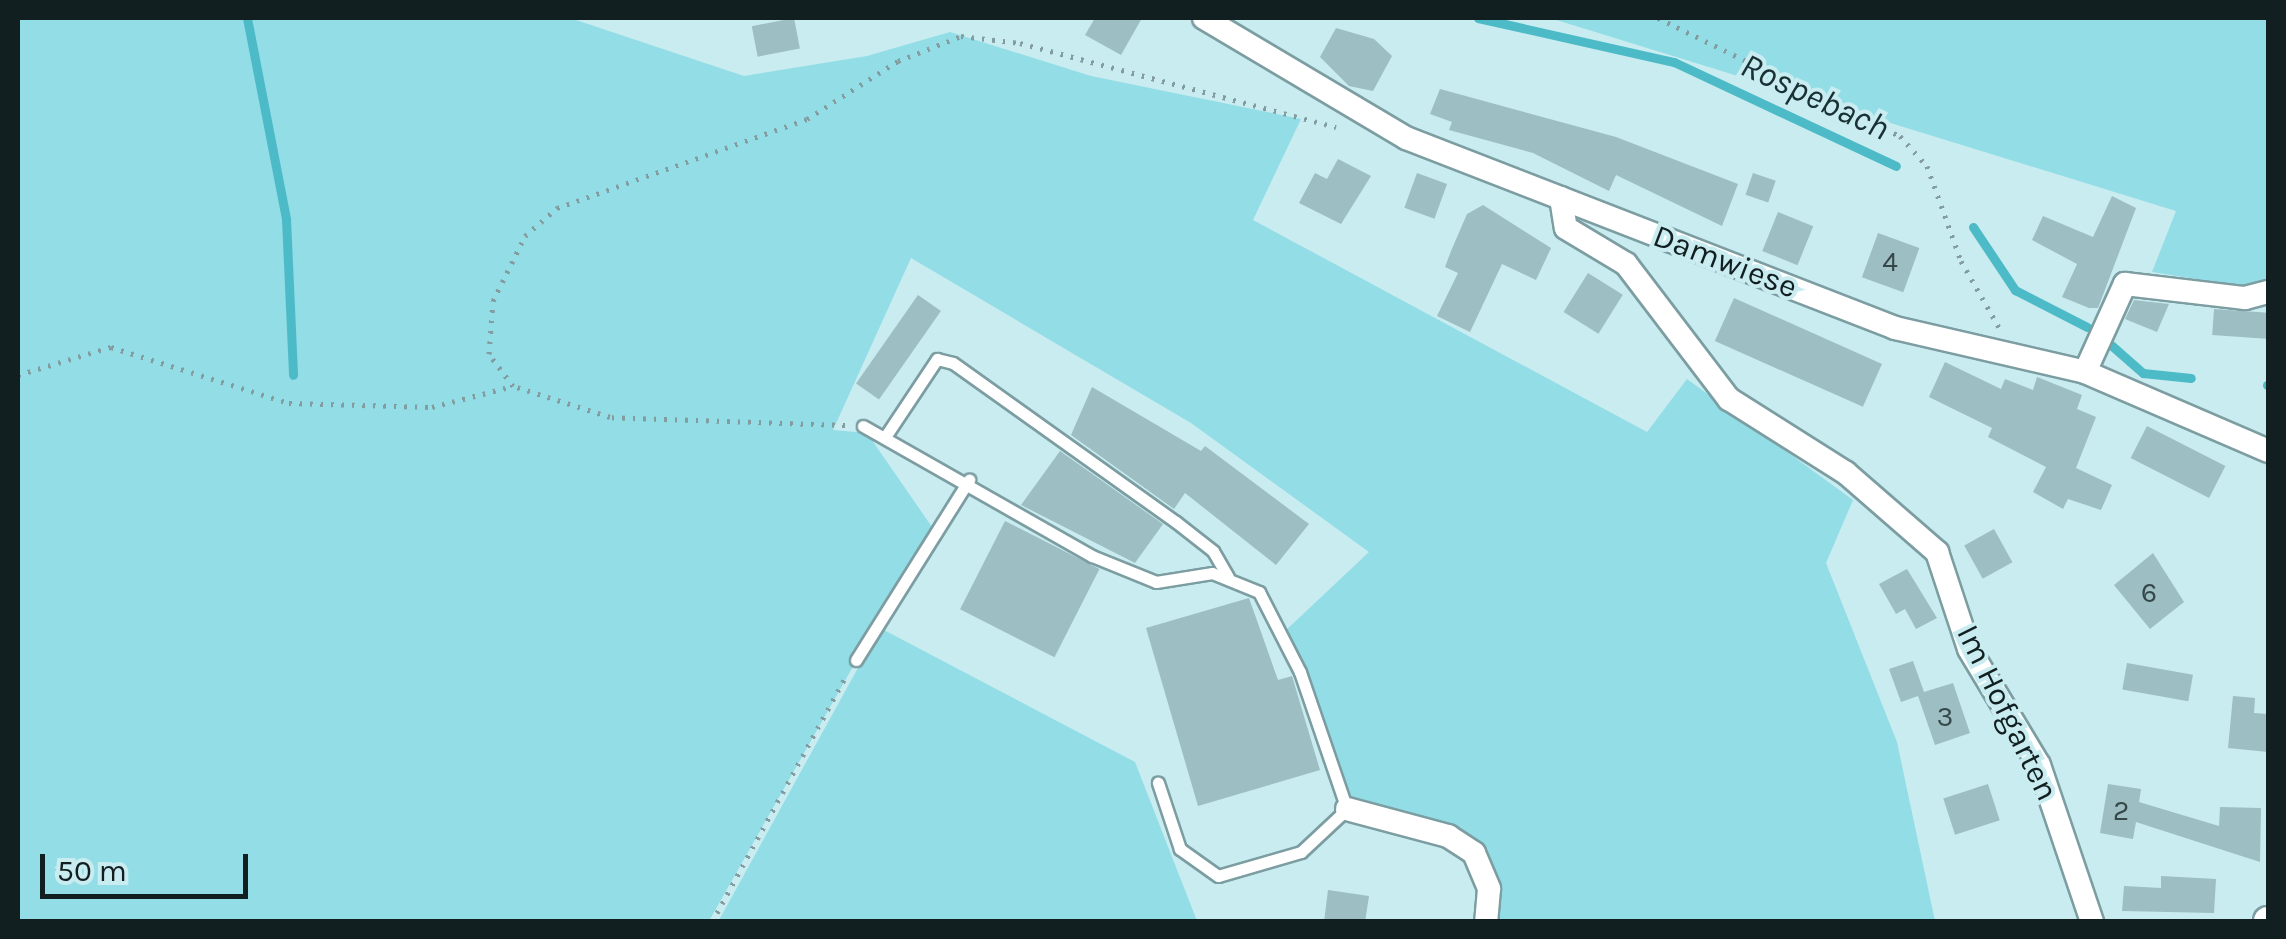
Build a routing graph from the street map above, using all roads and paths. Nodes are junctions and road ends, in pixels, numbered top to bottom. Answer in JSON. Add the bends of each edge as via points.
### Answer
{"nodes":[{"id":1,"x":1204,"y":18,"type":"edge"},
{"id":2,"x":1658,"y":18,"type":"edge"},
{"id":3,"x":1354,"y":132,"type":"dead end"},
{"id":4,"x":1561,"y":198,"type":"junction"},
{"id":5,"x":2268,"y":292,"type":"edge"},
{"id":6,"x":2016,"y":356,"type":"junction"},
{"id":7,"x":2084,"y":372,"type":"junction"},
{"id":8,"x":18,"y":374,"type":"edge"},
{"id":9,"x":513,"y":386,"type":"junction"},
{"id":10,"x":863,"y":426,"type":"joint"},
{"id":11,"x":885,"y":437,"type":"junction"},
{"id":12,"x":2268,"y":451,"type":"edge"},
{"id":13,"x":969,"y":480,"type":"junction"},
{"id":14,"x":1228,"y":578,"type":"junction"},
{"id":15,"x":856,"y":660,"type":"joint"},
{"id":16,"x":1158,"y":784,"type":"dead end"},
{"id":17,"x":1347,"y":808,"type":"junction"},
{"id":18,"x":712,"y":922,"type":"edge"},
{"id":19,"x":1486,"y":922,"type":"edge"},
{"id":20,"x":2092,"y":922,"type":"edge"}],
"edges":[{"from":1,"to":4,"type":"street","name":"Damwiese","via":[[1362,117]]},
{"from":2,"to":6,"type":"path","via":[[1900,136],[1927,166],[1961,262]]},
{"from":3,"to":9,"type":"path","via":[[1020,42],[961,36],[898,61],[789,126],[557,208],[525,236],[493,301],[488,354]]},
{"from":4,"to":6,"type":"street","name":"Damwiese","via":[[1895,328]]},
{"from":4,"to":20,"type":"street","name":"Im Hofgarten","via":[[1566,228],[1626,264],[1729,399],[1846,473],[1937,552],[1969,649],[2039,765]]},
{"from":5,"to":7,"type":"street","via":[[2245,298],[2125,284]]},
{"from":6,"to":7,"type":"street","name":"Damwiese"},
{"from":7,"to":12,"type":"street","name":"Damwiese"},
{"from":8,"to":9,"type":"path","via":[[110,347],[289,402],[432,408]]},
{"from":9,"to":10,"type":"path","via":[[610,417]]},
{"from":10,"to":11,"type":"lane"},
{"from":11,"to":13,"type":"lane"},
{"from":11,"to":14,"type":"lane","via":[[937,359],[952,363],[1176,522],[1212,551]]},
{"from":13,"to":14,"type":"lane","via":[[1092,556],[1156,582]]},
{"from":13,"to":15,"type":"lane"},
{"from":14,"to":17,"type":"lane","via":[[1249,583],[1276,623]]},
{"from":15,"to":18,"type":"path"},
{"from":16,"to":17,"type":"lane","via":[[1180,849],[1218,876],[1301,852]]},
{"from":17,"to":19,"type":"street","via":[[1448,836],[1474,854],[1489,889]]}]}
